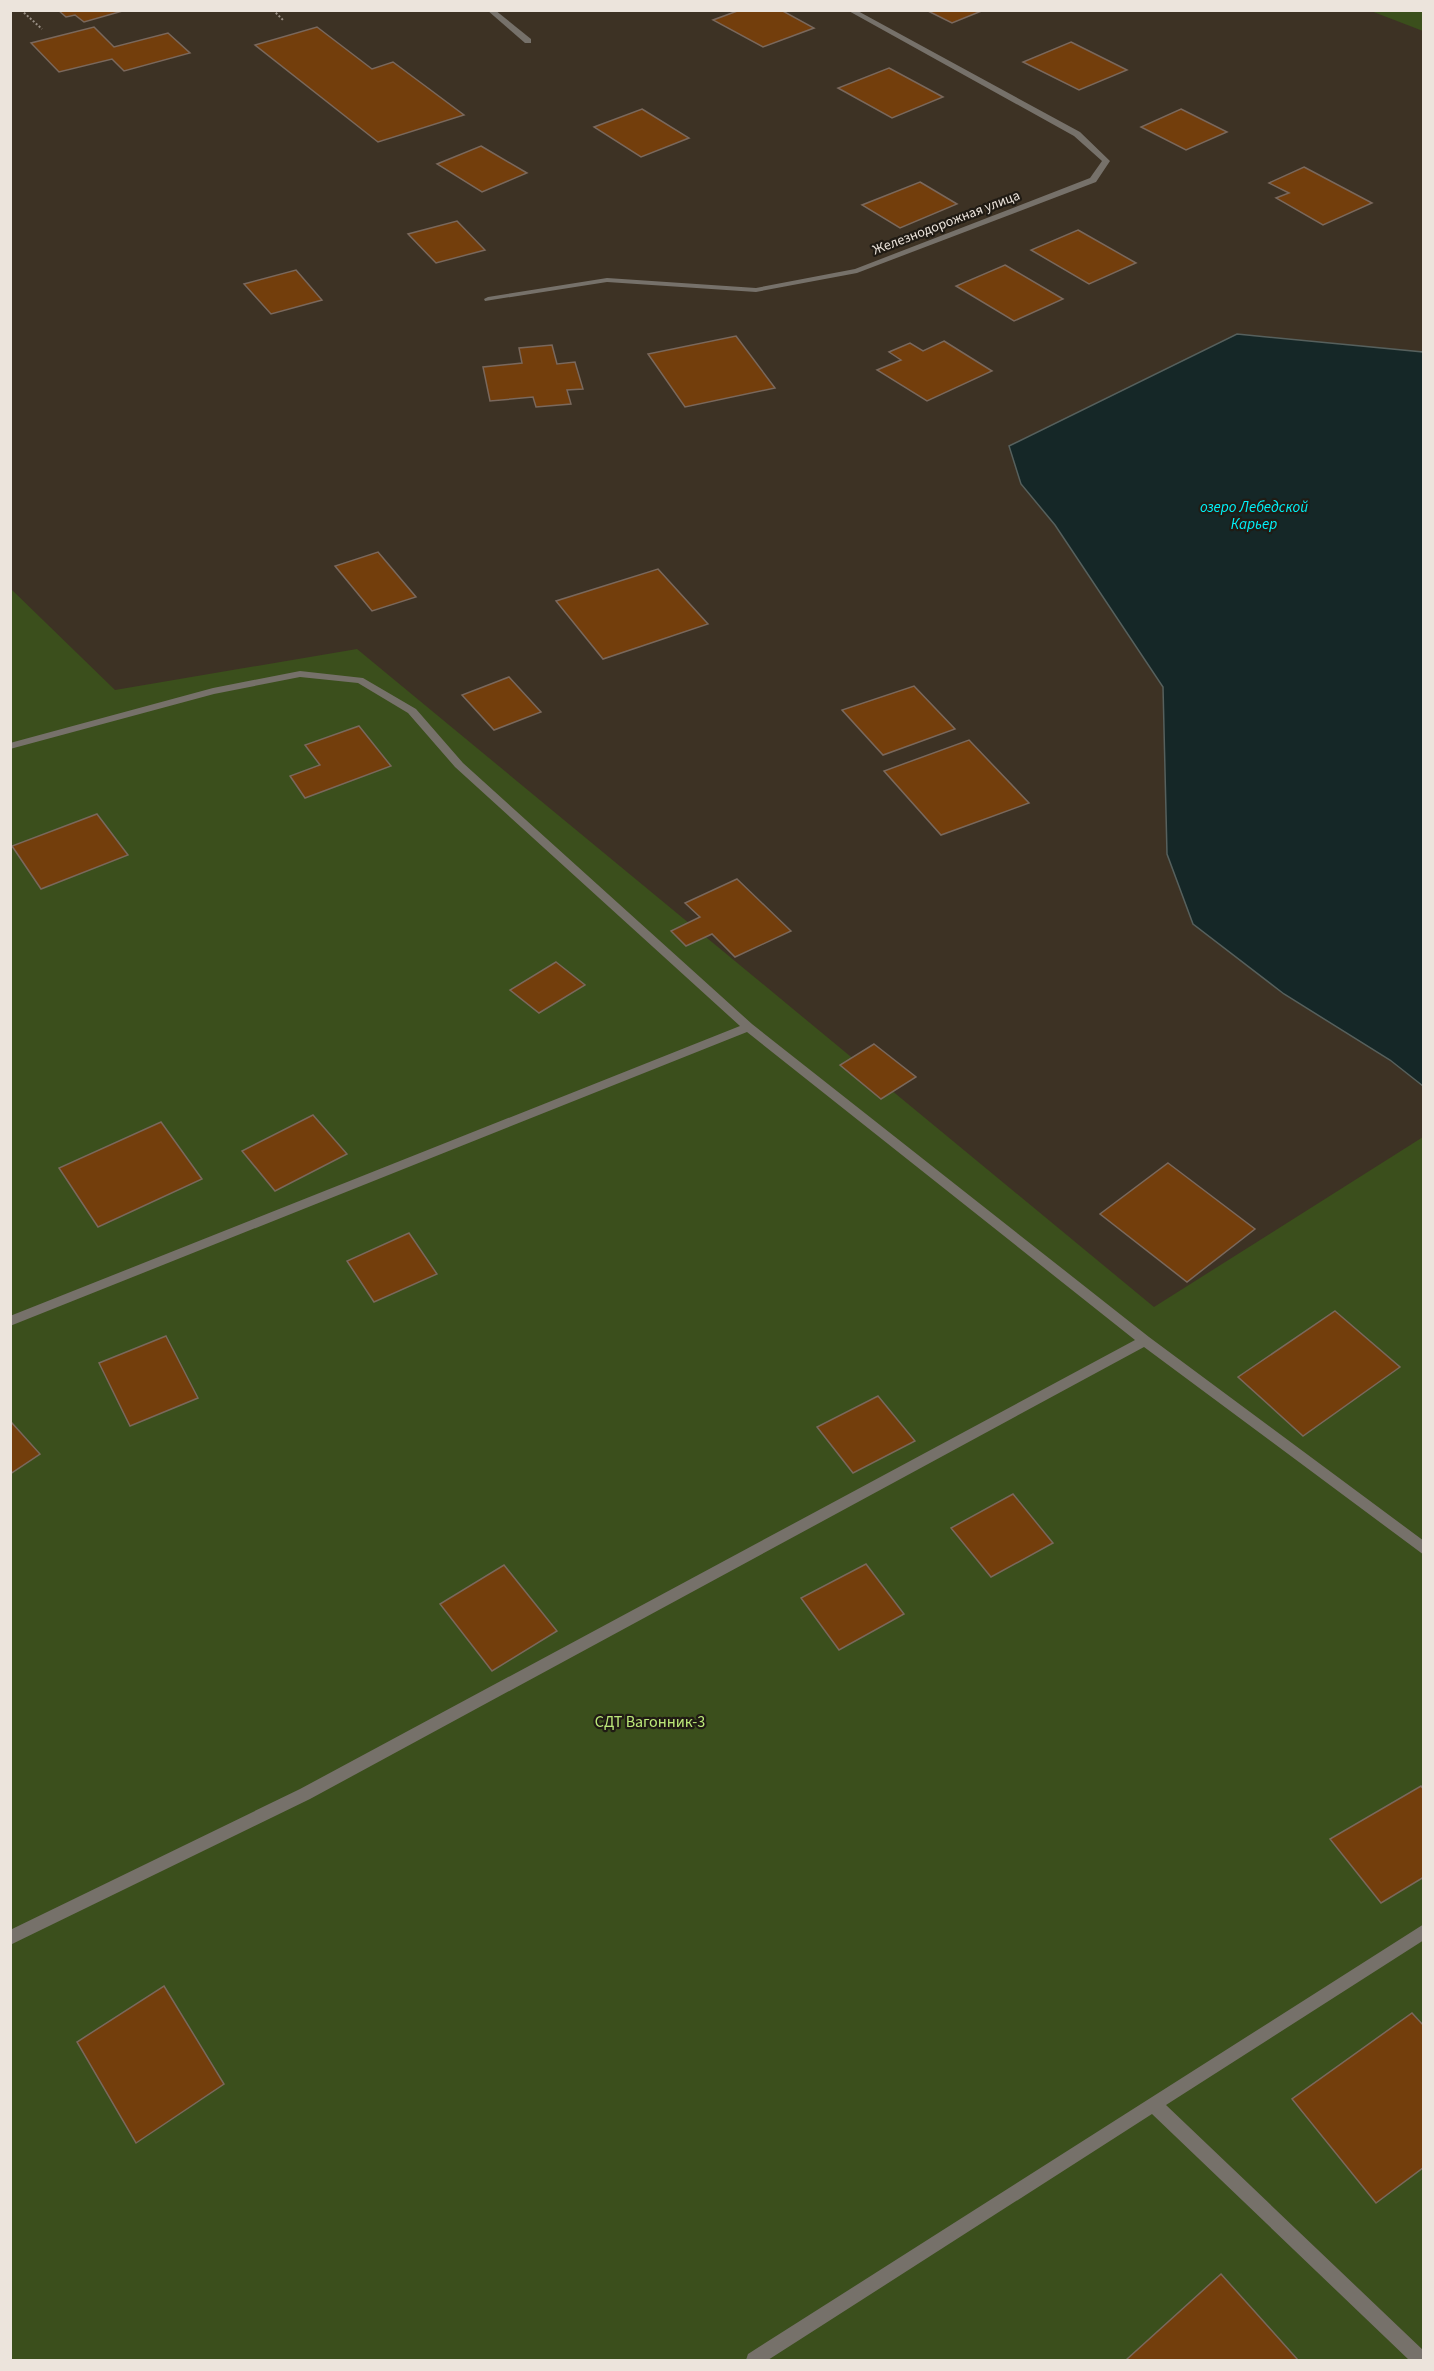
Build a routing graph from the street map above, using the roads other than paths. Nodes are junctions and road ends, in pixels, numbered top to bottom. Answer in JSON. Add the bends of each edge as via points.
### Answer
{"nodes":[{"id":1,"x":490,"y":10,"type":"edge"},
{"id":2,"x":850,"y":10,"type":"edge"},
{"id":3,"x":528,"y":41,"type":"dead end"},
{"id":4,"x":488,"y":298,"type":"dead end"},
{"id":5,"x":10,"y":746,"type":"edge"},
{"id":6,"x":748,"y":1027,"type":"junction"},
{"id":7,"x":10,"y":1321,"type":"edge"},
{"id":8,"x":1144,"y":1341,"type":"junction"},
{"id":9,"x":1424,"y":1549,"type":"edge"},
{"id":10,"x":1424,"y":1931,"type":"edge"},
{"id":11,"x":10,"y":1938,"type":"edge"},
{"id":12,"x":1153,"y":2104,"type":"junction"},
{"id":13,"x":754,"y":2361,"type":"edge"},
{"id":14,"x":1420,"y":2361,"type":"edge"}],
"edges":[{"from":1,"to":3,"type":"street"},
{"from":2,"to":4,"type":"street","name":"Железнодорожная улица","via":[[1077,134],[1106,161],[1093,180],[857,271],[756,290],[607,280]]},
{"from":5,"to":6,"type":"street","via":[[213,691],[300,674],[360,680],[412,711],[459,765]]},
{"from":6,"to":7,"type":"street"},
{"from":6,"to":8,"type":"street"},
{"from":8,"to":9,"type":"street"},
{"from":8,"to":11,"type":"street","via":[[305,1794]]},
{"from":10,"to":12,"type":"street"},
{"from":12,"to":13,"type":"street"},
{"from":12,"to":14,"type":"street"}]}
